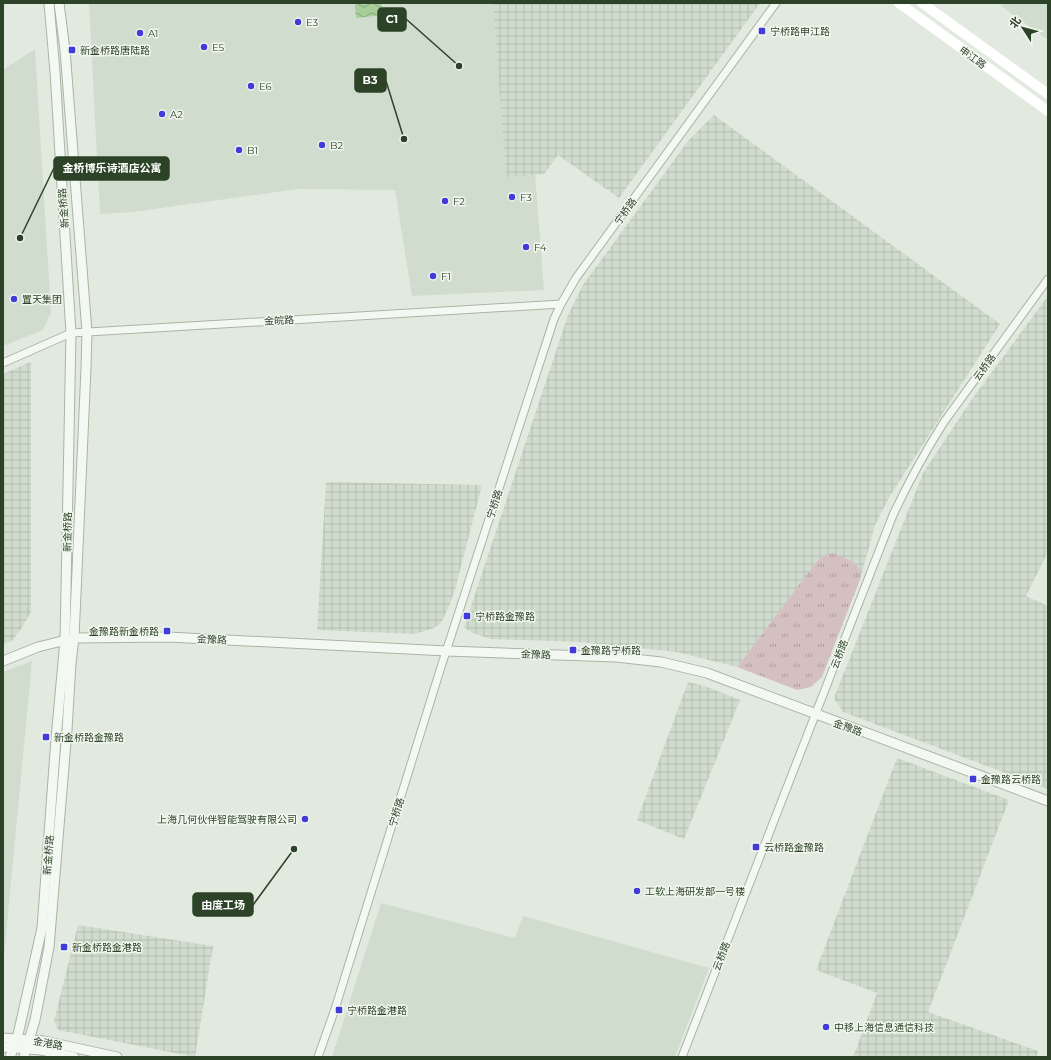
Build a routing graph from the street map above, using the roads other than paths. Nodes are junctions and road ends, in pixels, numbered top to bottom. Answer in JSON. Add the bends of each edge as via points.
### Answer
{"nodes":[{"id":1,"x":49,"y":3,"type":"edge"},
{"id":2,"x":60,"y":3,"type":"edge"},
{"id":3,"x":776,"y":3,"type":"edge"},
{"id":4,"x":899,"y":3,"type":"edge"},
{"id":5,"x":922,"y":3,"type":"edge"},
{"id":6,"x":1048,"y":94,"type":"edge"},
{"id":7,"x":1048,"y":111,"type":"edge"},
{"id":8,"x":1048,"y":279,"type":"edge"},
{"id":9,"x":561,"y":304,"type":"junction"},
{"id":10,"x":87,"y":332,"type":"junction"},
{"id":11,"x":71,"y":333,"type":"junction"},
{"id":12,"x":3,"y":363,"type":"edge"},
{"id":13,"x":70,"y":639,"type":"junction"},
{"id":14,"x":447,"y":650,"type":"junction"},
{"id":15,"x":3,"y":661,"type":"edge"},
{"id":16,"x":815,"y":714,"type":"junction"},
{"id":17,"x":1048,"y":802,"type":"edge"},
{"id":18,"x":3,"y":1038,"type":"edge"},
{"id":19,"x":16,"y":1039,"type":"junction"},
{"id":20,"x":3,"y":1047,"type":"edge"},
{"id":21,"x":14,"y":1048,"type":"junction"},
{"id":22,"x":27,"y":1048,"type":"edge"},
{"id":23,"x":10,"y":1057,"type":"edge"},
{"id":24,"x":74,"y":1057,"type":"edge"},
{"id":25,"x":116,"y":1057,"type":"edge"},
{"id":26,"x":318,"y":1057,"type":"edge"},
{"id":27,"x":682,"y":1057,"type":"edge"}],
"edges":[{"from":1,"to":11,"type":"street","name":"新金桥路"},
{"from":2,"to":10,"type":"street","name":"新金桥路"},
{"from":3,"to":9,"type":"street","name":"宁桥路","via":[[576,278]]},
{"from":4,"to":7,"type":"main road","name":"申江路"},
{"from":5,"to":6,"type":"main road","name":"申江路"},
{"from":8,"to":16,"type":"street","name":"云桥路","via":[[944,422],[916,468],[893,515]]},
{"from":9,"to":10,"type":"street","name":"金皖路"},
{"from":9,"to":14,"type":"street","name":"宁桥路","via":[[549,333]]},
{"from":10,"to":11,"type":"street","name":"金皖路"},
{"from":10,"to":13,"type":"street","name":"新金桥路"},
{"from":11,"to":12,"type":"street","name":"金皖路"},
{"from":11,"to":13,"type":"street","name":"新金桥路"},
{"from":13,"to":14,"type":"street","name":"金豫路","via":[[168,637]]},
{"from":13,"to":15,"type":"street","name":"金豫路","via":[[38,647]]},
{"from":13,"to":19,"type":"street","name":"新金桥路","via":[[56,739],[42,928]]},
{"from":13,"to":22,"type":"street","name":"新金桥路","via":[[67,730],[49,947]]},
{"from":14,"to":16,"type":"street","name":"金豫路","via":[[616,657],[661,662],[707,673]]},
{"from":14,"to":26,"type":"street","name":"宁桥路"},
{"from":16,"to":17,"type":"street","name":"金豫路"},
{"from":16,"to":27,"type":"street","name":"云桥路"},
{"from":18,"to":19,"type":"street","name":"金港路"},
{"from":19,"to":21,"type":"street","name":"新金桥路"},
{"from":19,"to":22,"type":"street","name":"金港路"},
{"from":20,"to":21,"type":"street","name":"金港路"},
{"from":21,"to":22,"type":"street","name":"金港路"},
{"from":21,"to":23,"type":"street","name":"新金桥路"},
{"from":22,"to":24,"type":"street","name":"金港路"},
{"from":22,"to":25,"type":"street","name":"金港路","via":[[53,1043]]}]}
